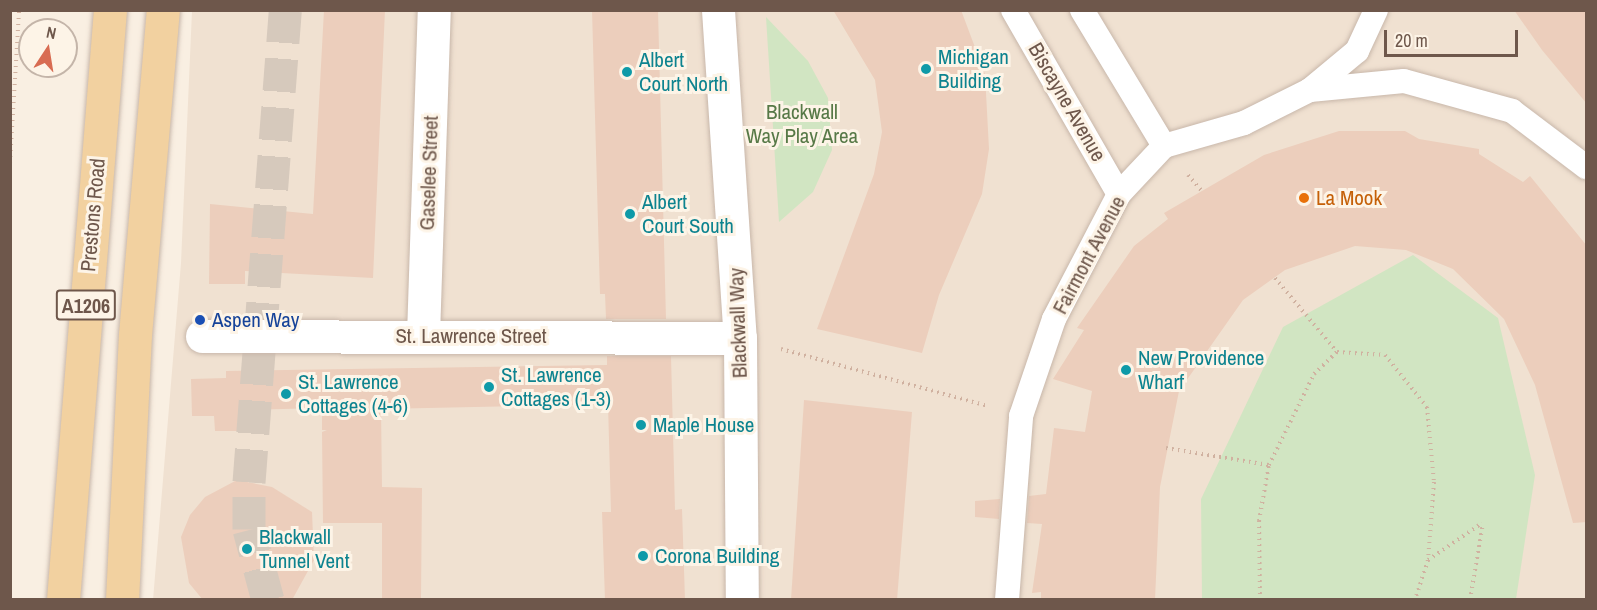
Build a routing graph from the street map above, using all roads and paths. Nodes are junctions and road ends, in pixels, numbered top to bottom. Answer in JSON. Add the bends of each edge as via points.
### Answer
{"nodes":[{"id":1,"x":19,"y":10,"type":"edge"},
{"id":2,"x":110,"y":10,"type":"edge"},
{"id":3,"x":163,"y":10,"type":"edge"},
{"id":4,"x":434,"y":10,"type":"edge"},
{"id":5,"x":718,"y":10,"type":"edge"},
{"id":6,"x":1013,"y":10,"type":"edge"},
{"id":7,"x":1082,"y":10,"type":"edge"},
{"id":8,"x":1376,"y":10,"type":"edge"},
{"id":9,"x":1310,"y":90,"type":"junction"},
{"id":10,"x":1164,"y":146,"type":"junction"},
{"id":11,"x":10,"y":163,"type":"edge"},
{"id":12,"x":1587,"y":167,"type":"edge"},
{"id":13,"x":1119,"y":194,"type":"junction"},
{"id":14,"x":1275,"y":278,"type":"dead end"},
{"id":15,"x":423,"y":335,"type":"junction"},
{"id":16,"x":202,"y":336,"type":"dead end"},
{"id":17,"x":740,"y":338,"type":"junction"},
{"id":18,"x":1337,"y":352,"type":"junction"},
{"id":19,"x":796,"y":353,"type":"dead end"},
{"id":20,"x":1021,"y":416,"type":"junction"},
{"id":21,"x":1166,"y":448,"type":"dead end"},
{"id":22,"x":1269,"y":465,"type":"junction"},
{"id":23,"x":1428,"y":560,"type":"junction"},
{"id":24,"x":63,"y":600,"type":"edge"},
{"id":25,"x":122,"y":600,"type":"edge"},
{"id":26,"x":742,"y":600,"type":"edge"},
{"id":27,"x":1007,"y":600,"type":"edge"},
{"id":28,"x":1260,"y":600,"type":"edge"},
{"id":29,"x":1415,"y":600,"type":"edge"},
{"id":30,"x":1470,"y":600,"type":"edge"}],
"edges":[{"from":1,"to":11,"type":"path"},
{"from":2,"to":24,"type":"main road","name":"Prestons Road","number":"A1206"},
{"from":3,"to":25,"type":"main road","number":"A1206","via":[[135,335]]},
{"from":4,"to":15,"type":"street","name":"Gaselee Street"},
{"from":5,"to":17,"type":"street","name":"Blackwall Way"},
{"from":6,"to":13,"type":"lane","name":"Biscayne Avenue"},
{"from":7,"to":10,"type":"lane"},
{"from":8,"to":9,"type":"lane","via":[[1356,51]]},
{"from":9,"to":10,"type":"lane","via":[[1244,123]]},
{"from":9,"to":12,"type":"lane","via":[[1404,81],[1512,111]]},
{"from":10,"to":13,"type":"lane","name":"Fairmont Avenue"},
{"from":13,"to":20,"type":"lane","name":"Fairmont Avenue","via":[[1054,319]]},
{"from":14,"to":18,"type":"path"},
{"from":15,"to":16,"type":"street","name":"St. Lawrence Street"},
{"from":15,"to":17,"type":"street","name":"St. Lawrence Street"},
{"from":17,"to":26,"type":"street","name":"Blackwall Way"},
{"from":18,"to":22,"type":"path","via":[[1314,374]]},
{"from":18,"to":23,"type":"path","via":[[1385,355],[1427,408],[1434,482]]},
{"from":19,"to":20,"type":"path"},
{"from":20,"to":27,"type":"lane","name":"Fairmont Avenue"},
{"from":21,"to":22,"type":"path"},
{"from":22,"to":28,"type":"path","via":[[1259,521]]},
{"from":23,"to":29,"type":"path"},
{"from":23,"to":30,"type":"path","via":[[1483,523]]}]}
